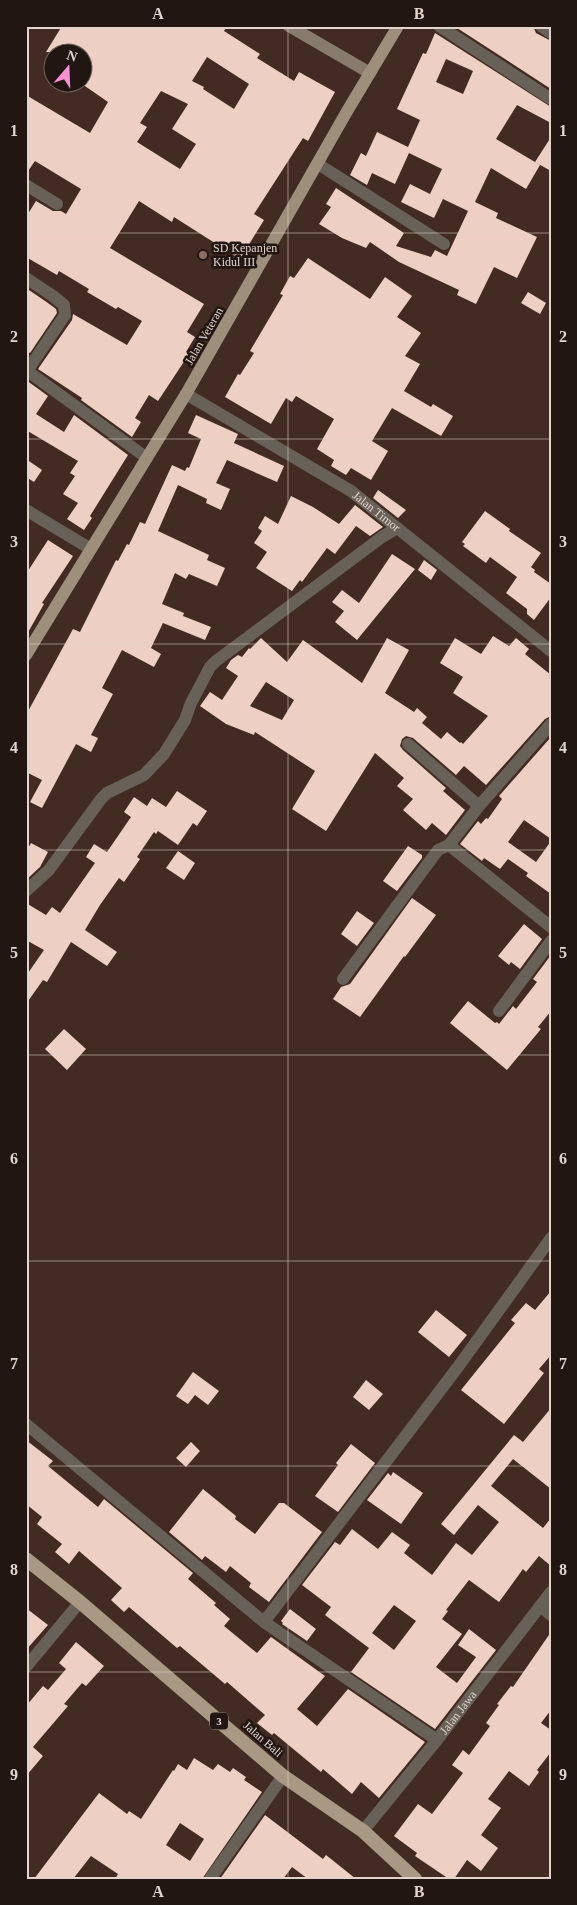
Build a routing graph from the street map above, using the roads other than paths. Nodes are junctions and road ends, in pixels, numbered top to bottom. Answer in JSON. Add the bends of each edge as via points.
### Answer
{"nodes":[{"id":1,"x":290,"y":26,"type":"edge"},
{"id":2,"x":398,"y":26,"type":"edge"},
{"id":3,"x":439,"y":26,"type":"edge"},
{"id":4,"x":541,"y":26,"type":"edge"},
{"id":5,"x":551,"y":32,"type":"edge"},
{"id":6,"x":370,"y":73,"type":"junction"},
{"id":7,"x":551,"y":98,"type":"edge"},
{"id":8,"x":318,"y":164,"type":"junction"},
{"id":9,"x":27,"y":189,"type":"edge"},
{"id":10,"x":57,"y":204,"type":"dead end"},
{"id":11,"x":444,"y":244,"type":"dead end"},
{"id":12,"x":26,"y":278,"type":"edge"},
{"id":13,"x":27,"y":371,"type":"edge"},
{"id":14,"x":186,"y":394,"type":"junction"},
{"id":15,"x":146,"y":458,"type":"junction"},
{"id":16,"x":26,"y":510,"type":"edge"},
{"id":17,"x":394,"y":526,"type":"junction"},
{"id":18,"x":91,"y":549,"type":"junction"},
{"id":19,"x":551,"y":651,"type":"edge"},
{"id":20,"x":26,"y":655,"type":"edge"},
{"id":21,"x":551,"y":724,"type":"edge"},
{"id":22,"x":408,"y":744,"type":"dead end"},
{"id":23,"x":479,"y":806,"type":"junction"},
{"id":24,"x":449,"y":845,"type":"junction"},
{"id":25,"x":26,"y":891,"type":"edge"},
{"id":26,"x":551,"y":927,"type":"edge"},
{"id":27,"x":551,"y":941,"type":"edge"},
{"id":28,"x":343,"y":979,"type":"dead end"},
{"id":29,"x":499,"y":1012,"type":"dead end"},
{"id":30,"x":551,"y":1238,"type":"edge"},
{"id":31,"x":26,"y":1424,"type":"edge"},
{"id":32,"x":26,"y":1559,"type":"edge"},
{"id":33,"x":551,"y":1592,"type":"edge"},
{"id":34,"x":80,"y":1602,"type":"junction"},
{"id":35,"x":540,"y":1606,"type":"junction"},
{"id":36,"x":551,"y":1615,"type":"edge"},
{"id":37,"x":264,"y":1622,"type":"junction"},
{"id":38,"x":26,"y":1667,"type":"edge"},
{"id":39,"x":437,"y":1740,"type":"junction"},
{"id":40,"x":283,"y":1776,"type":"junction"},
{"id":41,"x":363,"y":1831,"type":"junction"},
{"id":42,"x":210,"y":1879,"type":"edge"},
{"id":43,"x":415,"y":1879,"type":"edge"}],
"edges":[{"from":1,"to":6,"type":"main road"},
{"from":2,"to":6,"type":"main road","name":"Jalan Veteran"},
{"from":3,"to":7,"type":"street"},
{"from":4,"to":5,"type":"street"},
{"from":6,"to":8,"type":"main road","name":"Jalan Veteran"},
{"from":8,"to":11,"type":"street"},
{"from":8,"to":14,"type":"main road","name":"Jalan Veteran"},
{"from":9,"to":10,"type":"street"},
{"from":12,"to":13,"type":"street","via":[[64,305],[65,314]]},
{"from":13,"to":15,"type":"street"},
{"from":14,"to":15,"type":"main road","name":"Jalan Veteran"},
{"from":14,"to":17,"type":"street","name":"Jalan Timor","via":[[351,491]]},
{"from":15,"to":18,"type":"main road","name":"Jalan Veteran"},
{"from":16,"to":18,"type":"street"},
{"from":17,"to":19,"type":"street","name":"Jalan Timor"},
{"from":17,"to":25,"type":"street","via":[[216,661],[164,754],[144,775],[101,799],[49,870]]},
{"from":18,"to":20,"type":"main road","name":"Jalan Veteran"},
{"from":21,"to":23,"type":"street"},
{"from":22,"to":23,"type":"street"},
{"from":23,"to":24,"type":"street"},
{"from":24,"to":26,"type":"street"},
{"from":24,"to":28,"type":"street","via":[[438,850]]},
{"from":27,"to":29,"type":"street"},
{"from":30,"to":37,"type":"street","via":[[458,1367]]},
{"from":31,"to":37,"type":"street"},
{"from":32,"to":34,"type":"highway","name":"Jalan Bali","number":"3"},
{"from":33,"to":35,"type":"street","name":"Jalan Jawa"},
{"from":34,"to":38,"type":"street"},
{"from":34,"to":40,"type":"highway","name":"Jalan Bali","number":"3"},
{"from":35,"to":36,"type":"street"},
{"from":35,"to":39,"type":"street","name":"Jalan Jawa"},
{"from":37,"to":39,"type":"street"},
{"from":39,"to":41,"type":"street","name":"Jalan Jawa"},
{"from":40,"to":41,"type":"highway","name":"Jalan Bali","number":"3"},
{"from":40,"to":42,"type":"street"},
{"from":41,"to":43,"type":"highway","name":"Jalan Bali","number":"3"}]}
